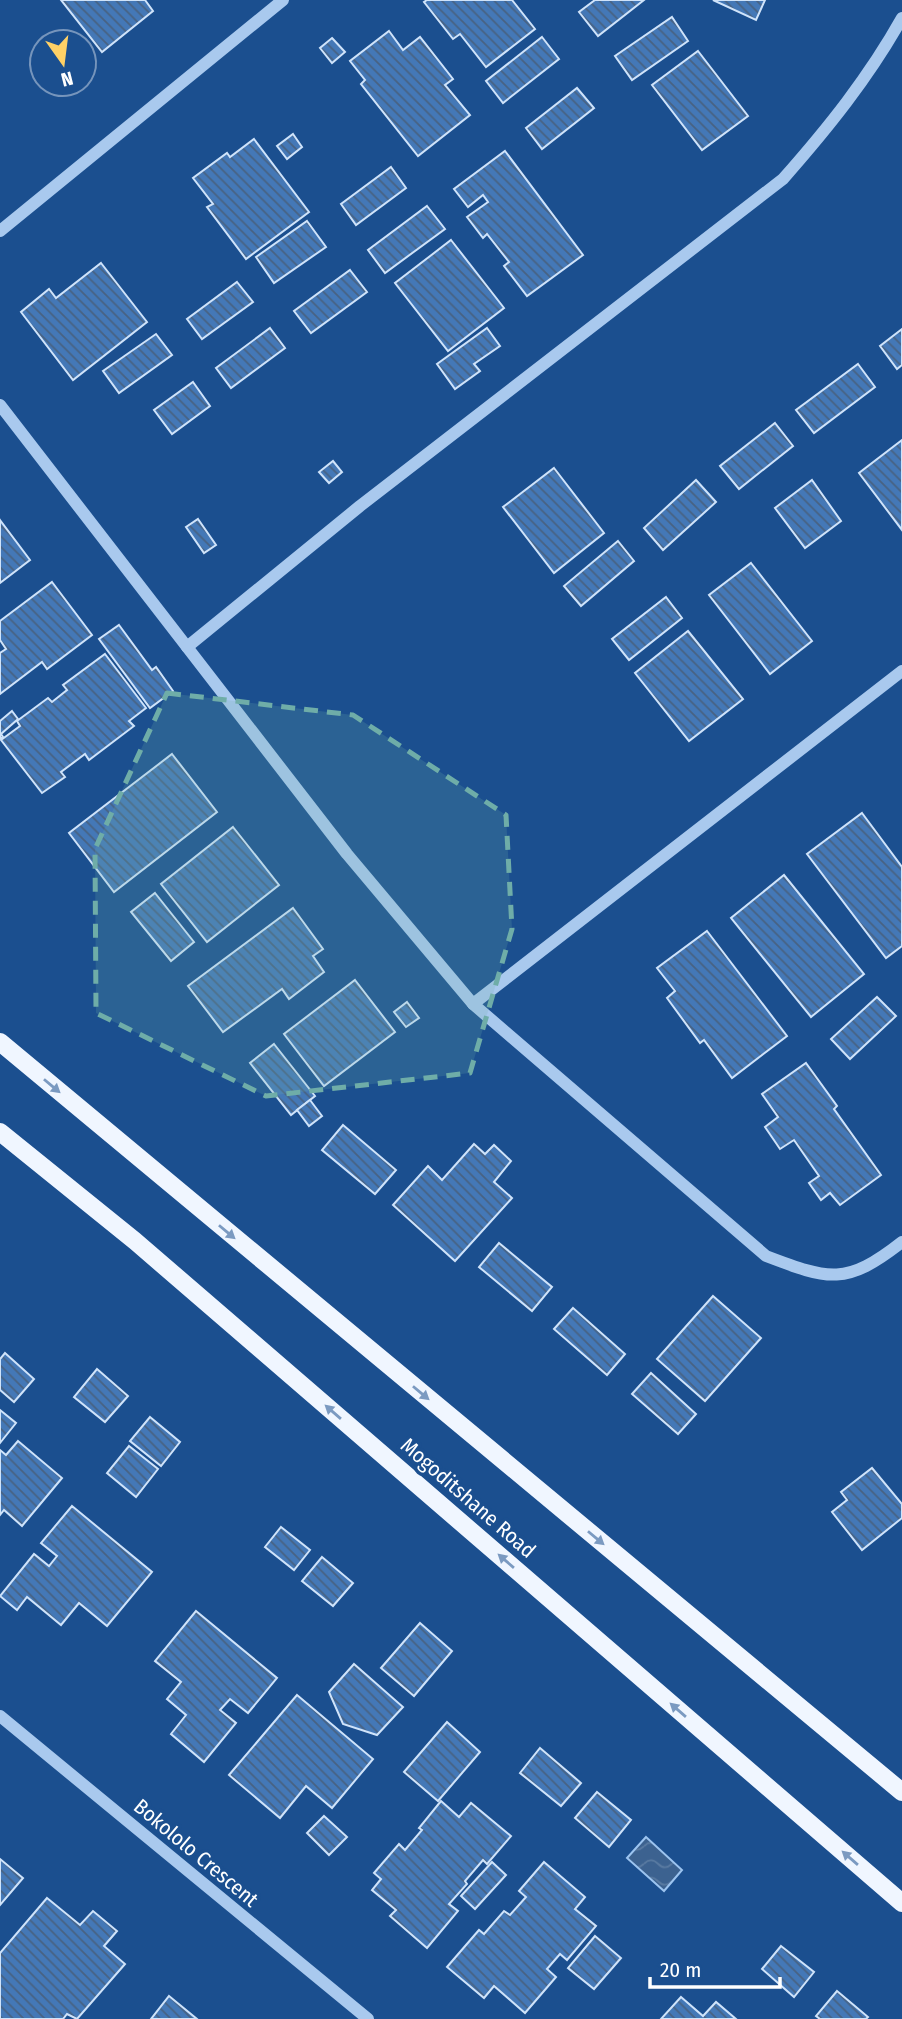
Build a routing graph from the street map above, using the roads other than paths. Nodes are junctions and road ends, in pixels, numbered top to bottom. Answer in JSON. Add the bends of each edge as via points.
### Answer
{"nodes":[{"id":1,"x":284,"y":0,"type":"edge"},
{"id":2,"x":902,"y":18,"type":"edge"},
{"id":3,"x":0,"y":231,"type":"edge"},
{"id":4,"x":0,"y":405,"type":"edge"},
{"id":5,"x":187,"y":647,"type":"junction"},
{"id":6,"x":902,"y":671,"type":"edge"},
{"id":7,"x":473,"y":1004,"type":"junction"},
{"id":8,"x":0,"y":1042,"type":"edge"},
{"id":9,"x":0,"y":1132,"type":"edge"},
{"id":10,"x":902,"y":1242,"type":"edge"},
{"id":11,"x":0,"y":1716,"type":"edge"},
{"id":12,"x":902,"y":1792,"type":"edge"},
{"id":13,"x":902,"y":1903,"type":"edge"},
{"id":14,"x":368,"y":2019,"type":"edge"}],
"edges":[{"from":1,"to":3,"type":"street"},
{"from":2,"to":5,"type":"street","via":[[838,116],[783,179],[360,506]]},
{"from":4,"to":5,"type":"street"},
{"from":5,"to":7,"type":"street","via":[[364,875]]},
{"from":6,"to":7,"type":"street"},
{"from":7,"to":10,"type":"street","via":[[766,1256],[828,1276],[849,1274],[881,1259]]},
{"from":8,"to":12,"type":"main road","one_way":true},
{"from":13,"to":9,"type":"main road","name":"Mogoditshane Road","one_way":true,"via":[[135,1241]]},
{"from":11,"to":14,"type":"street","name":"Bokololo Crescent"}]}
